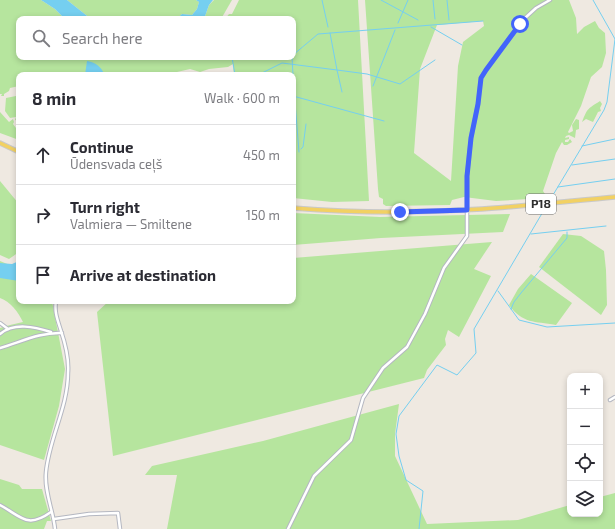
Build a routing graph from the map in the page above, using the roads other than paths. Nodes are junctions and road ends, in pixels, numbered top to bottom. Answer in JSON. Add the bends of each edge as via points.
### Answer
{"nodes":[{"id":1,"x":550,"y":0,"type":"edge"},
{"id":2,"x":0,"y":143,"type":"edge"},
{"id":3,"x":16,"y":151,"type":"edge"},
{"id":4,"x":615,"y":197,"type":"edge"},
{"id":5,"x":296,"y":208,"type":"edge"},
{"id":6,"x":467,"y":210,"type":"junction"},
{"id":7,"x":56,"y":304,"type":"edge"},
{"id":8,"x":0,"y":323,"type":"edge"},
{"id":9,"x":8,"y":329,"type":"junction"},
{"id":10,"x":55,"y":333,"type":"junction"},
{"id":11,"x":62,"y":333,"type":"junction"},
{"id":12,"x":0,"y":334,"type":"edge"},
{"id":13,"x":0,"y":348,"type":"edge"},
{"id":14,"x":615,"y":397,"type":"edge"},
{"id":15,"x":610,"y":400,"type":"dead end"},
{"id":16,"x":0,"y":505,"type":"edge"},
{"id":17,"x":52,"y":512,"type":"junction"},
{"id":18,"x":54,"y":519,"type":"junction"},
{"id":19,"x":55,"y":529,"type":"edge"},
{"id":20,"x":120,"y":529,"type":"edge"},
{"id":21,"x":288,"y":529,"type":"edge"}],
"edges":[{"from":1,"to":6,"type":"street","via":[[524,19],[481,78],[471,138]]},
{"from":2,"to":3,"type":"main road"},
{"from":4,"to":6,"type":"main road","number":"P18"},
{"from":5,"to":6,"type":"main road","number":"P18","via":[[372,212]]},
{"from":6,"to":21,"type":"street","via":[[467,236],[444,268],[414,336],[405,350],[383,368],[371,384],[363,398],[351,440],[314,476]]},
{"from":7,"to":11,"type":"street"},
{"from":8,"to":9,"type":"street"},
{"from":9,"to":10,"type":"street","via":[[32,326]]},
{"from":9,"to":12,"type":"street"},
{"from":10,"to":11,"type":"street"},
{"from":10,"to":13,"type":"street","via":[[41,334]]},
{"from":11,"to":17,"type":"street","via":[[68,378],[46,472],[47,495]]},
{"from":14,"to":15,"type":"street"},
{"from":16,"to":17,"type":"street","via":[[23,523],[29,524],[41,522]]},
{"from":17,"to":18,"type":"street"},
{"from":18,"to":19,"type":"street"},
{"from":18,"to":20,"type":"street","via":[[118,513]]}]}
